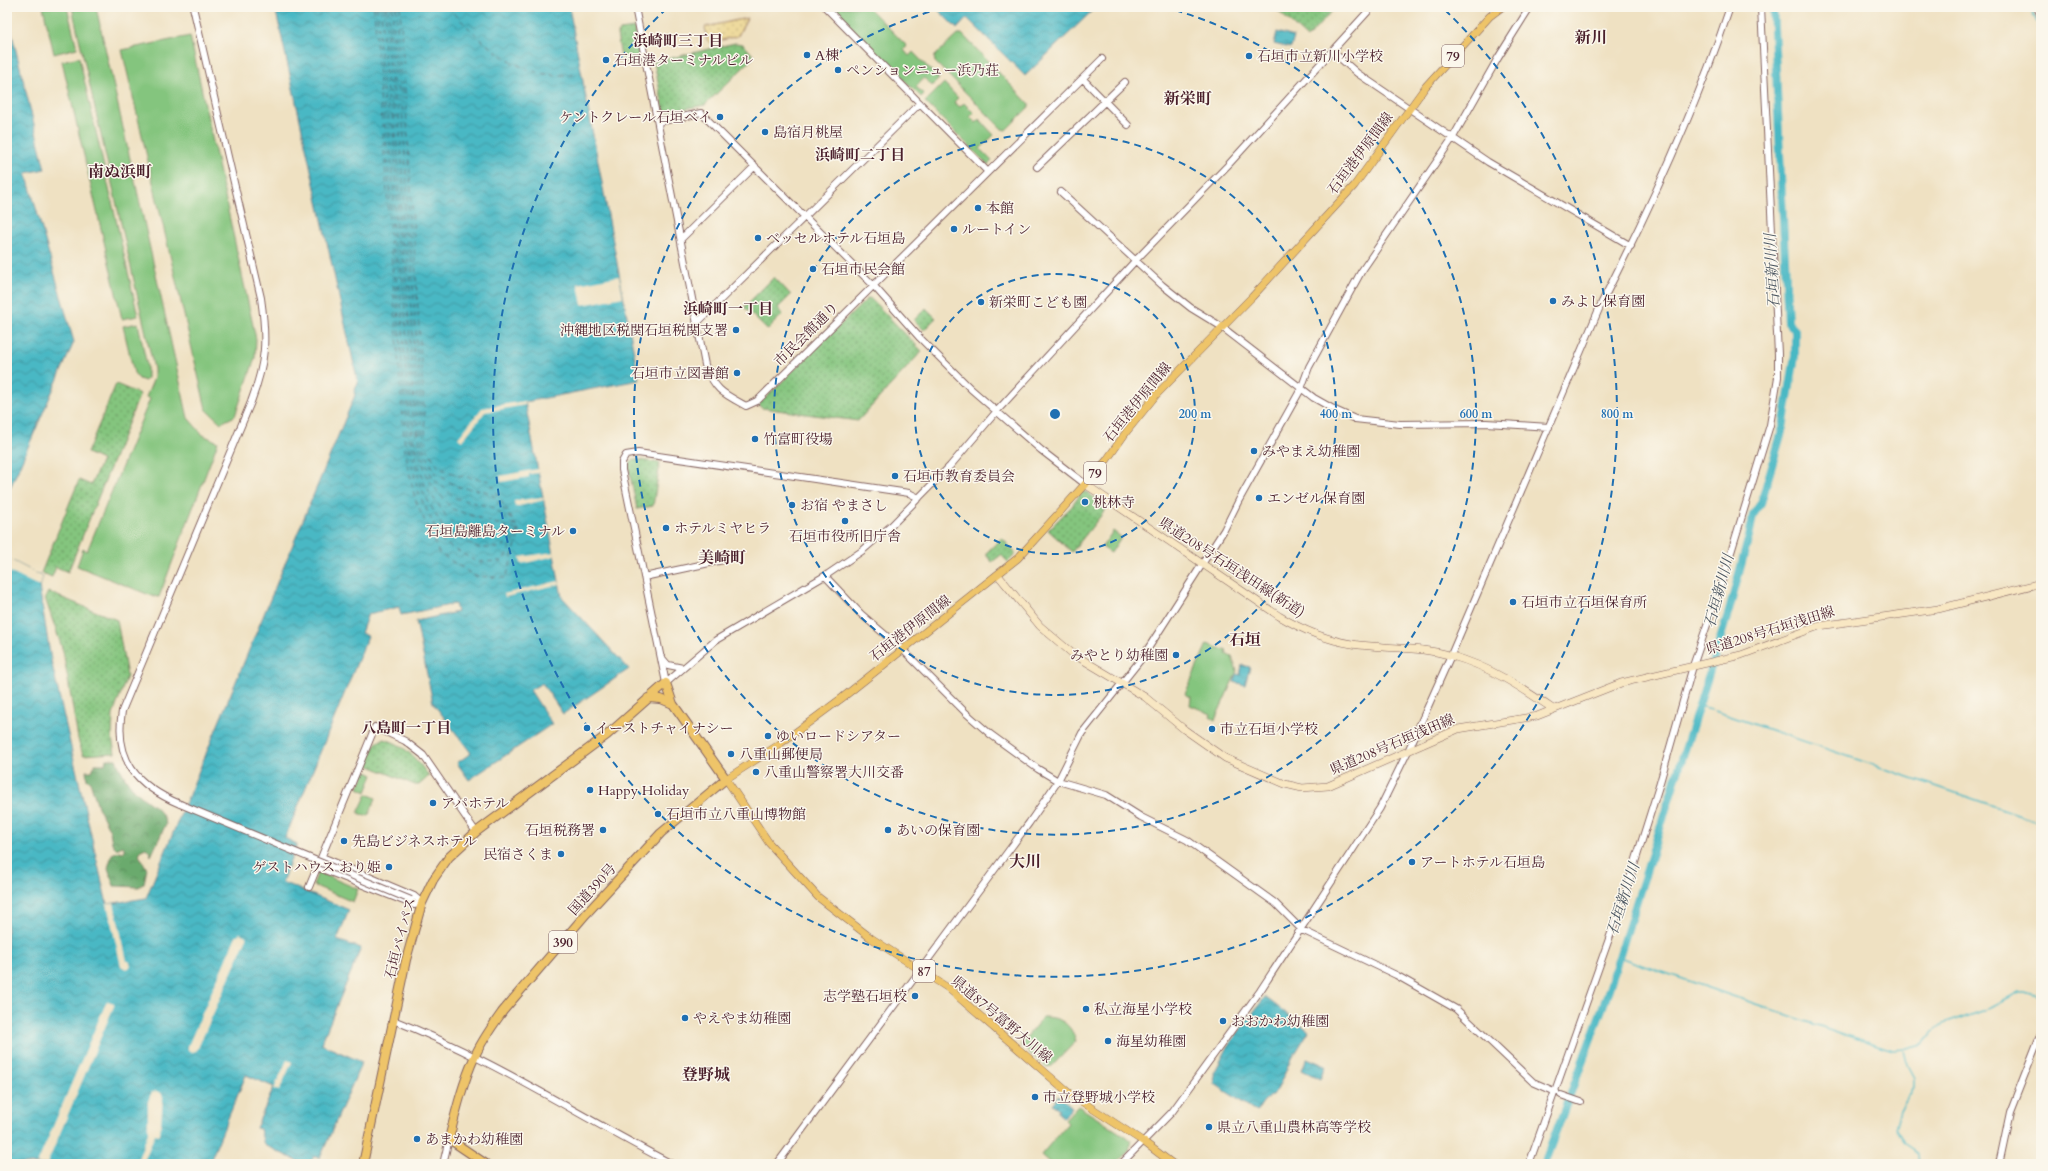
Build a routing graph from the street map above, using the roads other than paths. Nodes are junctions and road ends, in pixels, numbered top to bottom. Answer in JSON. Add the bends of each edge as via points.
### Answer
{"nodes":[{"id":1,"x":193,"y":7,"type":"edge"},
{"id":2,"x":635,"y":7,"type":"edge"},
{"id":3,"x":825,"y":7,"type":"edge"},
{"id":4,"x":1372,"y":7,"type":"edge"},
{"id":5,"x":1502,"y":7,"type":"edge"},
{"id":6,"x":1730,"y":7,"type":"edge"},
{"id":7,"x":1761,"y":7,"type":"edge"},
{"id":8,"x":2036,"y":7,"type":"edge"},
{"id":9,"x":1529,"y":9,"type":"edge"},
{"id":10,"x":2041,"y":16,"type":"edge"},
{"id":11,"x":1332,"y":51,"type":"junction"},
{"id":12,"x":1102,"y":59,"type":"dead end"},
{"id":13,"x":1083,"y":79,"type":"junction"},
{"id":14,"x":1125,"y":82,"type":"dead end"},
{"id":15,"x":1105,"y":102,"type":"junction"},
{"id":16,"x":920,"y":103,"type":"junction"},
{"id":17,"x":1409,"y":109,"type":"junction"},
{"id":18,"x":658,"y":122,"type":"junction"},
{"id":19,"x":1128,"y":125,"type":"dead end"},
{"id":20,"x":1452,"y":139,"type":"junction"},
{"id":21,"x":755,"y":166,"type":"junction"},
{"id":22,"x":1037,"y":167,"type":"dead end"},
{"id":23,"x":988,"y":172,"type":"junction"},
{"id":24,"x":1061,"y":192,"type":"dead end"},
{"id":25,"x":804,"y":217,"type":"junction"},
{"id":26,"x":681,"y":239,"type":"junction"},
{"id":27,"x":1631,"y":246,"type":"junction"},
{"id":28,"x":1135,"y":261,"type":"junction"},
{"id":29,"x":873,"y":285,"type":"junction"},
{"id":30,"x":696,"y":324,"type":"junction"},
{"id":31,"x":1222,"y":326,"type":"junction"},
{"id":32,"x":1301,"y":389,"type":"junction"},
{"id":33,"x":996,"y":412,"type":"junction"},
{"id":34,"x":1549,"y":427,"type":"junction"},
{"id":35,"x":1085,"y":484,"type":"junction"},
{"id":36,"x":919,"y":498,"type":"junction"},
{"id":37,"x":728,"y":558,"type":"dead end"},
{"id":38,"x":1202,"y":564,"type":"junction"},
{"id":39,"x":998,"y":575,"type":"junction"},
{"id":40,"x":644,"y":576,"type":"junction"},
{"id":41,"x":825,"y":576,"type":"junction"},
{"id":42,"x":2041,"y":583,"type":"edge"},
{"id":43,"x":903,"y":650,"type":"junction"},
{"id":44,"x":660,"y":655,"type":"junction"},
{"id":45,"x":1451,"y":655,"type":"junction"},
{"id":46,"x":1697,"y":665,"type":"junction"},
{"id":47,"x":683,"y":668,"type":"junction"},
{"id":48,"x":1122,"y":682,"type":"junction"},
{"id":49,"x":666,"y":683,"type":"junction"},
{"id":50,"x":648,"y":698,"type":"junction"},
{"id":51,"x":673,"y":704,"type":"junction"},
{"id":52,"x":1554,"y":709,"type":"junction"},
{"id":53,"x":1409,"y":750,"type":"junction"},
{"id":54,"x":726,"y":779,"type":"junction"},
{"id":55,"x":1058,"y":781,"type":"junction"},
{"id":56,"x":476,"y":832,"type":"junction"},
{"id":57,"x":322,"y":857,"type":"junction"},
{"id":58,"x":318,"y":867,"type":"junction"},
{"id":59,"x":309,"y":887,"type":"dead end"},
{"id":60,"x":422,"y":903,"type":"junction"},
{"id":61,"x":1302,"y":930,"type":"junction"},
{"id":62,"x":920,"y":969,"type":"junction"},
{"id":63,"x":393,"y":1020,"type":"junction"},
{"id":64,"x":2041,"y":1032,"type":"edge"},
{"id":65,"x":475,"y":1056,"type":"junction"},
{"id":66,"x":1558,"y":1094,"type":"junction"},
{"id":67,"x":1581,"y":1102,"type":"dead end"},
{"id":68,"x":449,"y":1139,"type":"junction"},
{"id":69,"x":1144,"y":1142,"type":"junction"},
{"id":70,"x":363,"y":1164,"type":"edge"},
{"id":71,"x":443,"y":1164,"type":"edge"},
{"id":72,"x":486,"y":1164,"type":"edge"},
{"id":73,"x":672,"y":1164,"type":"edge"},
{"id":74,"x":777,"y":1164,"type":"edge"},
{"id":75,"x":1121,"y":1164,"type":"edge"},
{"id":76,"x":1173,"y":1164,"type":"edge"},
{"id":77,"x":1530,"y":1164,"type":"edge"},
{"id":78,"x":1999,"y":1164,"type":"edge"}],
"edges":[{"from":1,"to":60,"type":"street","bridge":true,"via":[[261,298],[265,341],[260,376],[251,402],[128,694],[120,724],[120,736],[127,762],[153,792]]},
{"from":2,"to":18,"type":"street"},
{"from":3,"to":16,"type":"street"},
{"from":4,"to":11,"type":"street"},
{"from":5,"to":17,"type":"main road","name":"石垣港伊原間線","number":"79","via":[[1490,16],[1426,86]]},
{"from":6,"to":27,"type":"street","via":[[1694,107]]},
{"from":7,"to":46,"type":"street","via":[[1778,377],[1770,425]]},
{"from":8,"to":10,"type":"street"},
{"from":9,"to":20,"type":"street"},
{"from":11,"to":17,"type":"street","via":[[1357,73]]},
{"from":11,"to":28,"type":"street","via":[[1229,164]]},
{"from":12,"to":13,"type":"street","name":"市民会館通り"},
{"from":13,"to":15,"type":"street"},
{"from":13,"to":23,"type":"street","name":"市民会館通り"},
{"from":14,"to":15,"type":"street"},
{"from":15,"to":19,"type":"street"},
{"from":15,"to":22,"type":"street"},
{"from":16,"to":23,"type":"street"},
{"from":16,"to":25,"type":"street"},
{"from":17,"to":20,"type":"street"},
{"from":17,"to":31,"type":"main road","name":"石垣港伊原間線","number":"79","via":[[1354,186]]},
{"from":18,"to":21,"type":"street","via":[[701,114]]},
{"from":18,"to":26,"type":"street"},
{"from":20,"to":27,"type":"street"},
{"from":20,"to":32,"type":"street","via":[[1361,272],[1309,367]]},
{"from":21,"to":25,"type":"street"},
{"from":21,"to":26,"type":"street"},
{"from":23,"to":29,"type":"street","name":"市民会館通り"},
{"from":24,"to":28,"type":"street"},
{"from":25,"to":29,"type":"street"},
{"from":25,"to":30,"type":"street"},
{"from":26,"to":30,"type":"street"},
{"from":27,"to":34,"type":"street","via":[[1602,302]]},
{"from":28,"to":31,"type":"street","via":[[1191,308]]},
{"from":28,"to":33,"type":"street"},
{"from":29,"to":30,"type":"street","name":"市民会館通り","via":[[757,400],[746,406],[720,392],[711,380]]},
{"from":29,"to":33,"type":"street","via":[[929,348]]},
{"from":31,"to":32,"type":"street"},
{"from":31,"to":35,"type":"main road","name":"石垣港伊原間線","number":"79","via":[[1156,395],[1106,461]]},
{"from":32,"to":34,"type":"street","via":[[1325,405],[1355,419],[1400,424],[1486,423]]},
{"from":32,"to":38,"type":"street","via":[[1224,530]]},
{"from":33,"to":35,"type":"street"},
{"from":33,"to":36,"type":"street","via":[[966,449]]},
{"from":34,"to":45,"type":"street"},
{"from":35,"to":38,"type":"main road","name":"県道208号石垣浅田線(新道)"},
{"from":35,"to":39,"type":"main road","name":"石垣港伊原間線","number":"79","via":[[1034,542]]},
{"from":36,"to":40,"type":"street","via":[[909,493],[840,482],[629,453],[624,458],[622,470]]},
{"from":36,"to":41,"type":"street","via":[[862,551]]},
{"from":37,"to":40,"type":"street"},
{"from":38,"to":45,"type":"main road","name":"県道208号石垣浅田線(新道)","via":[[1279,616],[1318,635],[1351,644],[1416,649]]},
{"from":38,"to":48,"type":"street","via":[[1142,658]]},
{"from":39,"to":43,"type":"main road","name":"石垣港伊原間線","number":"79"},
{"from":39,"to":48,"type":"main road","name":"県道208号石垣浅田線","via":[[1040,626],[1077,656]]},
{"from":40,"to":44,"type":"street"},
{"from":41,"to":43,"type":"street","via":[[861,614]]},
{"from":41,"to":47,"type":"street","via":[[716,640]]},
{"from":42,"to":46,"type":"main road","name":"県道208号石垣浅田線","via":[[1938,609],[1819,626],[1748,653]]},
{"from":43,"to":54,"type":"main road","name":"石垣港伊原間線","number":"79","via":[[813,720]]},
{"from":43,"to":55,"type":"street","via":[[947,696],[990,734]]},
{"from":44,"to":47,"type":"street","via":[[668,665]]},
{"from":44,"to":49,"type":"street"},
{"from":45,"to":52,"type":"main road","name":"県道208号石垣浅田線(新道)","via":[[1494,673]]},
{"from":45,"to":53,"type":"street"},
{"from":46,"to":52,"type":"main road","name":"県道208号石垣浅田線","via":[[1622,683]]},
{"from":46,"to":66,"type":"street","via":[[1629,883]]},
{"from":47,"to":49,"type":"street"},
{"from":48,"to":53,"type":"main road","name":"県道208号石垣浅田線","via":[[1225,758],[1272,779],[1302,788],[1328,786]]},
{"from":48,"to":55,"type":"street","via":[[1082,733]]},
{"from":49,"to":50,"type":"highway","name":"石垣バイパス"},
{"from":49,"to":51,"type":"highway"},
{"from":50,"to":51,"type":"highway","via":[[661,699]]},
{"from":50,"to":56,"type":"highway","name":"石垣バイパス","via":[[607,734]]},
{"from":51,"to":54,"type":"highway"},
{"from":52,"to":53,"type":"main road","name":"県道208号石垣浅田線","via":[[1523,719],[1458,729]]},
{"from":53,"to":61,"type":"street","via":[[1380,808]]},
{"from":54,"to":62,"type":"main road","name":"県道87号富野大川線","number":"87","via":[[769,843],[809,888],[849,922]]},
{"from":54,"to":65,"type":"highway","name":"国道390号","number":"390","via":[[661,833],[586,914],[503,1011]]},
{"from":55,"to":61,"type":"street","via":[[1106,795],[1141,817],[1187,840],[1263,894]]},
{"from":55,"to":62,"type":"street"},
{"from":56,"to":57,"type":"street","via":[[423,755],[405,741],[375,727]]},
{"from":56,"to":60,"type":"highway","name":"石垣バイパス","via":[[449,857],[433,880]]},
{"from":57,"to":58,"type":"street"},
{"from":57,"to":60,"type":"street","via":[[415,896]]},
{"from":58,"to":59,"type":"street"},
{"from":58,"to":60,"type":"street","via":[[414,905]]},
{"from":60,"to":63,"type":"highway","name":"石垣バイパス"},
{"from":61,"to":66,"type":"street","via":[[1396,975],[1456,1009],[1533,1082]]},
{"from":61,"to":69,"type":"street","via":[[1172,1112]]},
{"from":62,"to":69,"type":"main road","name":"県道87号富野大川線","number":"87","via":[[966,1003],[1070,1094]]},
{"from":62,"to":74,"type":"street"},
{"from":63,"to":65,"type":"street"},
{"from":63,"to":70,"type":"highway","name":"石垣バイパス"},
{"from":64,"to":78,"type":"street","via":[[2010,1112]]},
{"from":65,"to":68,"type":"highway","name":"国道390号","number":"390"},
{"from":65,"to":73,"type":"street"},
{"from":66,"to":67,"type":"street"},
{"from":66,"to":77,"type":"street"},
{"from":68,"to":71,"type":"street"},
{"from":68,"to":72,"type":"highway"},
{"from":69,"to":75,"type":"street"},
{"from":69,"to":76,"type":"main road","name":"県道87号富野大川線","number":"87"}]}
